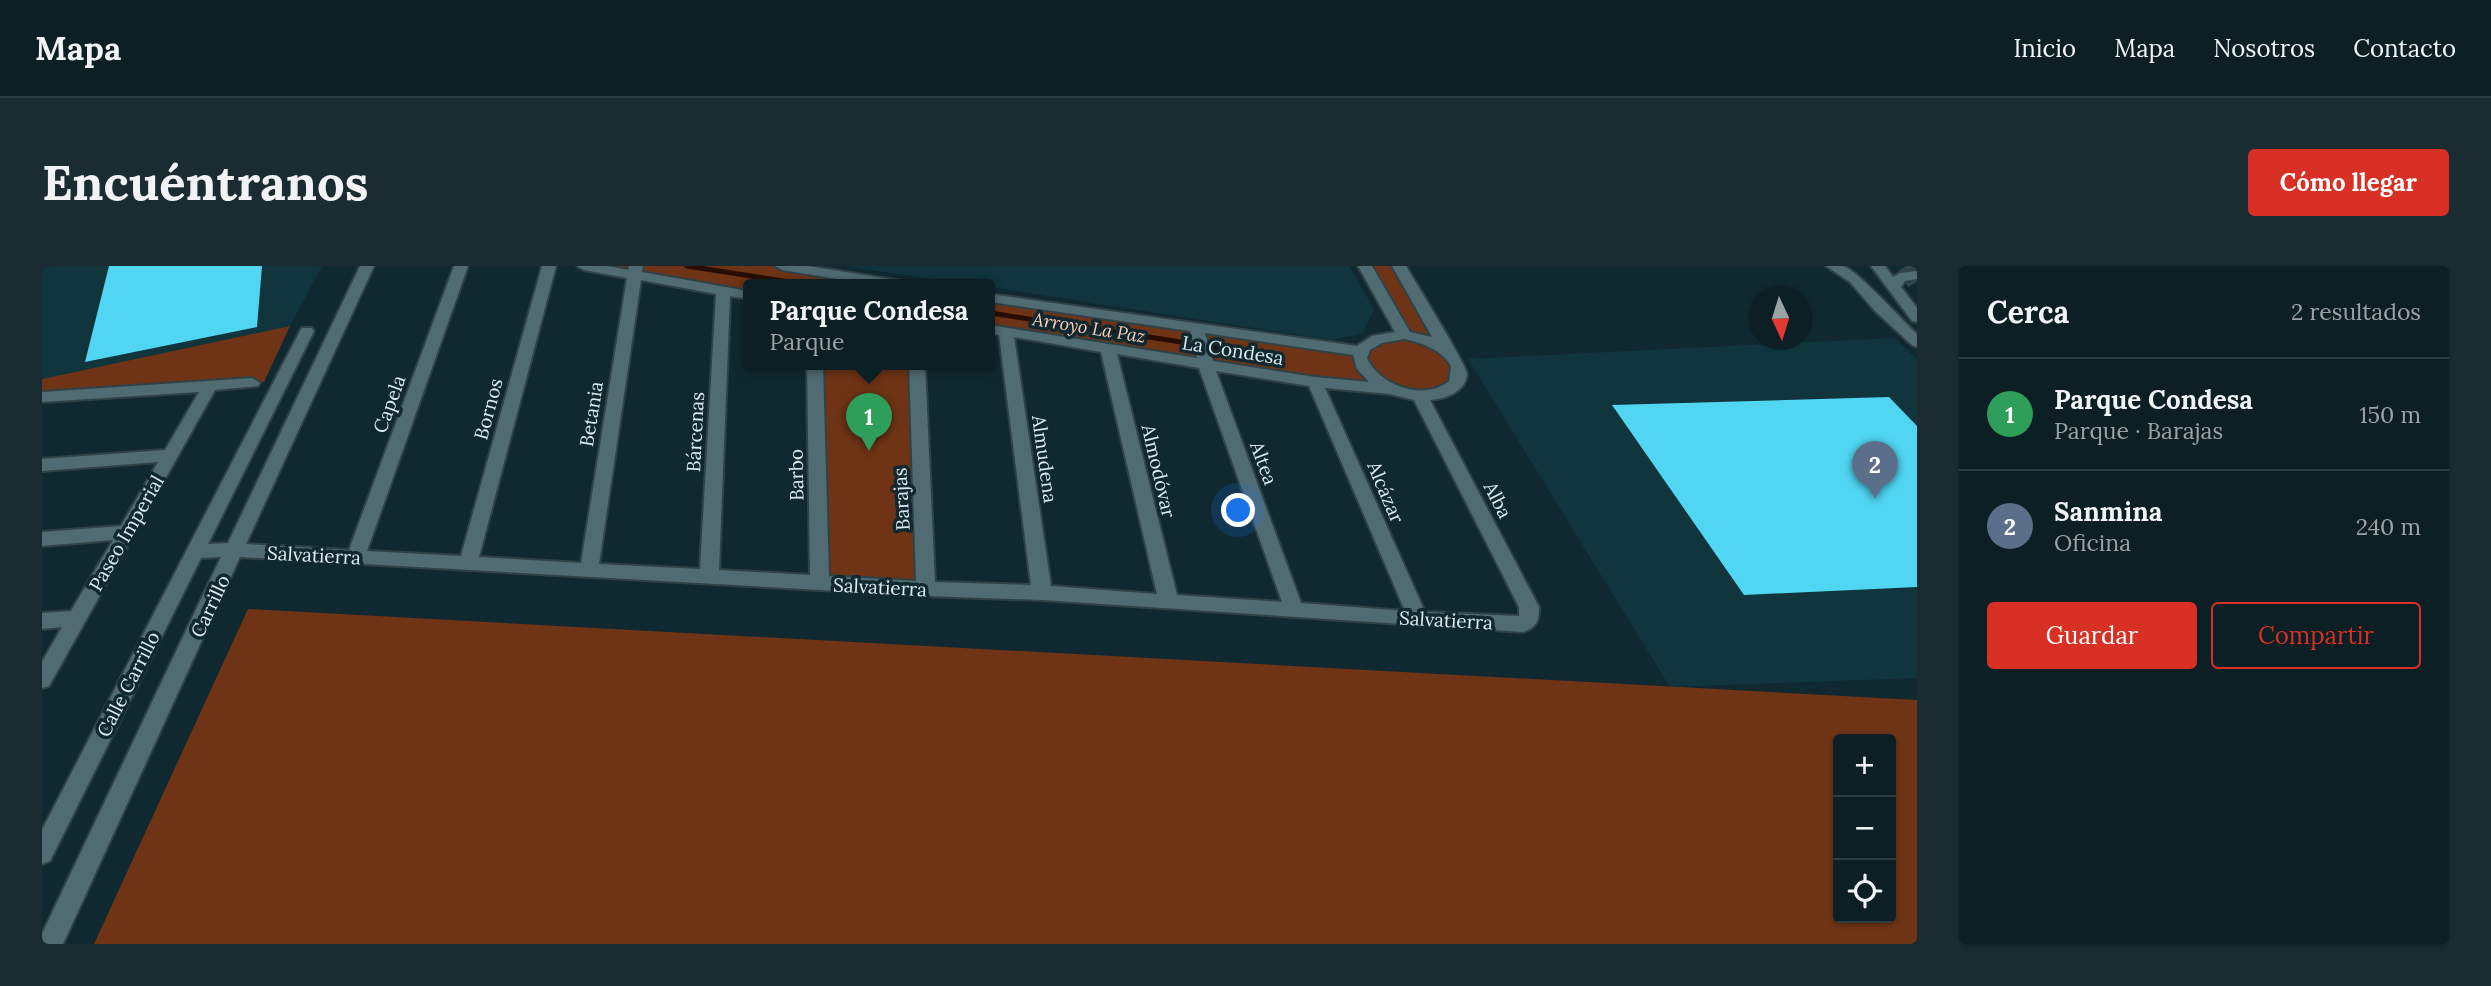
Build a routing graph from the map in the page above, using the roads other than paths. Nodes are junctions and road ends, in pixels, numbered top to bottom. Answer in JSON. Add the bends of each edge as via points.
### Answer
{"nodes":[{"id":1,"x":366,"y":266,"type":"edge"},
{"id":2,"x":461,"y":266,"type":"edge"},
{"id":3,"x":549,"y":266,"type":"edge"},
{"id":4,"x":584,"y":266,"type":"edge"},
{"id":5,"x":782,"y":266,"type":"edge"},
{"id":6,"x":1365,"y":266,"type":"edge"},
{"id":7,"x":1399,"y":266,"type":"edge"},
{"id":8,"x":1833,"y":266,"type":"edge"},
{"id":9,"x":1878,"y":266,"type":"edge"},
{"id":10,"x":1908,"y":266,"type":"edge"},
{"id":11,"x":1917,"y":267,"type":"edge"},
{"id":12,"x":635,"y":270,"type":"edge"},
{"id":13,"x":1917,"y":275,"type":"edge"},
{"id":14,"x":864,"y":279,"type":"edge"},
{"id":15,"x":1895,"y":285,"type":"junction"},
{"id":16,"x":723,"y":290,"type":"junction"},
{"id":17,"x":743,"y":294,"type":"edge"},
{"id":18,"x":995,"y":299,"type":"edge"},
{"id":19,"x":1917,"y":318,"type":"edge"},
{"id":20,"x":1197,"y":330,"type":"junction"},
{"id":21,"x":307,"y":331,"type":"dead end"},
{"id":22,"x":998,"y":331,"type":"edge"},
{"id":23,"x":1404,"y":335,"type":"junction"},
{"id":24,"x":1917,"y":342,"type":"edge"},
{"id":25,"x":1108,"y":349,"type":"junction"},
{"id":26,"x":1360,"y":351,"type":"junction"},
{"id":27,"x":1448,"y":351,"type":"junction"},
{"id":28,"x":1206,"y":365,"type":"junction"},
{"id":29,"x":815,"y":370,"type":"edge"},
{"id":30,"x":916,"y":370,"type":"edge"},
{"id":31,"x":1315,"y":382,"type":"junction"},
{"id":32,"x":252,"y":383,"type":"dead end"},
{"id":33,"x":210,"y":386,"type":"junction"},
{"id":34,"x":1388,"y":388,"type":"junction"},
{"id":35,"x":1420,"y":396,"type":"junction"},
{"id":36,"x":42,"y":397,"type":"edge"},
{"id":37,"x":171,"y":455,"type":"junction"},
{"id":38,"x":42,"y":465,"type":"edge"},
{"id":39,"x":127,"y":532,"type":"junction"},
{"id":40,"x":42,"y":539,"type":"edge"},
{"id":41,"x":236,"y":550,"type":"junction"},
{"id":42,"x":196,"y":551,"type":"junction"},
{"id":43,"x":356,"y":557,"type":"junction"},
{"id":44,"x":468,"y":563,"type":"junction"},
{"id":45,"x":589,"y":569,"type":"junction"},
{"id":46,"x":709,"y":576,"type":"junction"},
{"id":47,"x":820,"y":583,"type":"junction"},
{"id":48,"x":926,"y":589,"type":"junction"},
{"id":49,"x":1042,"y":593,"type":"junction"},
{"id":50,"x":1169,"y":602,"type":"junction"},
{"id":51,"x":1294,"y":610,"type":"junction"},
{"id":52,"x":77,"y":618,"type":"junction"},
{"id":53,"x":1418,"y":619,"type":"junction"},
{"id":54,"x":42,"y":621,"type":"edge"},
{"id":55,"x":1523,"y":624,"type":"joint"},
{"id":56,"x":42,"y":680,"type":"edge"},
{"id":57,"x":42,"y":853,"type":"edge"},
{"id":58,"x":50,"y":944,"type":"edge"}],
"edges":[{"from":1,"to":41,"type":"street","name":"Carrillo"},
{"from":2,"to":43,"type":"street","name":"Capela"},
{"from":3,"to":44,"type":"street","name":"Bornos"},
{"from":4,"to":12,"type":"street"},
{"from":5,"to":14,"type":"street"},
{"from":6,"to":23,"type":"street"},
{"from":7,"to":27,"type":"street"},
{"from":8,"to":24,"type":"street","via":[[1855,279]]},
{"from":9,"to":15,"type":"street"},
{"from":10,"to":11,"type":"street"},
{"from":12,"to":16,"type":"street"},
{"from":12,"to":45,"type":"street","name":"Betania"},
{"from":13,"to":15,"type":"street","via":[[1900,277]]},
{"from":15,"to":19,"type":"street"},
{"from":16,"to":17,"type":"street"},
{"from":16,"to":46,"type":"street","name":"Bárcenas"},
{"from":18,"to":20,"type":"street","name":"La Condesa"},
{"from":20,"to":26,"type":"street","name":"La Condesa"},
{"from":20,"to":28,"type":"street","name":"Altea"},
{"from":21,"to":42,"type":"street"},
{"from":22,"to":25,"type":"street","name":"La Condesa"},
{"from":22,"to":49,"type":"street","name":"Almudena"},
{"from":23,"to":26,"type":"street","via":[[1384,336]]},
{"from":23,"to":27,"type":"street"},
{"from":25,"to":28,"type":"street","name":"La Condesa"},
{"from":25,"to":50,"type":"street","name":"Almodóvar"},
{"from":26,"to":34,"type":"street","via":[[1364,371]]},
{"from":27,"to":35,"type":"street","via":[[1461,369],[1461,378],[1447,391]]},
{"from":28,"to":31,"type":"street","name":"La Condesa"},
{"from":28,"to":51,"type":"street","name":"Altea"},
{"from":29,"to":47,"type":"street","name":"Barbo"},
{"from":30,"to":48,"type":"street","name":"Barajas"},
{"from":31,"to":34,"type":"street","name":"La Condesa"},
{"from":31,"to":53,"type":"street","name":"Alcázar"},
{"from":32,"to":33,"type":"street"},
{"from":33,"to":36,"type":"street"},
{"from":33,"to":37,"type":"street","name":"Paseo Imperial"},
{"from":34,"to":35,"type":"street","name":"La Condesa"},
{"from":35,"to":55,"type":"street","name":"Alba","via":[[1529,607],[1529,620]]},
{"from":37,"to":38,"type":"street"},
{"from":37,"to":39,"type":"street","name":"Paseo Imperial"},
{"from":39,"to":40,"type":"street"},
{"from":39,"to":52,"type":"street","name":"Paseo Imperial"},
{"from":41,"to":42,"type":"street"},
{"from":41,"to":43,"type":"street","name":"Salvatierra"},
{"from":41,"to":58,"type":"street","name":"Carrillo"},
{"from":42,"to":57,"type":"street","name":"Calle Carrillo"},
{"from":43,"to":44,"type":"street","name":"Salvatierra"},
{"from":44,"to":45,"type":"street","name":"Salvatierra"},
{"from":45,"to":46,"type":"street","name":"Salvatierra"},
{"from":46,"to":47,"type":"street","name":"Salvatierra"},
{"from":47,"to":48,"type":"street","name":"Salvatierra"},
{"from":48,"to":49,"type":"street","name":"Salvatierra"},
{"from":49,"to":50,"type":"street","name":"Salvatierra"},
{"from":50,"to":51,"type":"street","name":"Salvatierra"},
{"from":51,"to":53,"type":"street","name":"Salvatierra"},
{"from":52,"to":54,"type":"street"},
{"from":52,"to":56,"type":"street","name":"Paseo Imperial"},
{"from":53,"to":55,"type":"street","name":"Salvatierra"}]}
